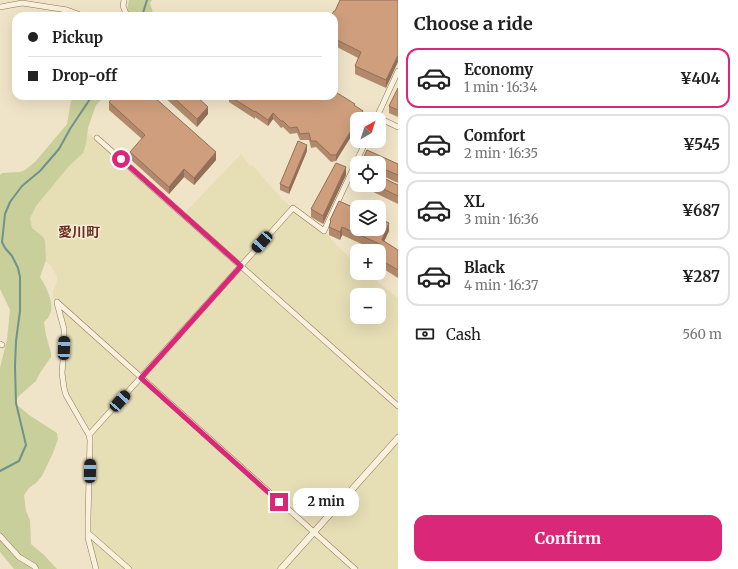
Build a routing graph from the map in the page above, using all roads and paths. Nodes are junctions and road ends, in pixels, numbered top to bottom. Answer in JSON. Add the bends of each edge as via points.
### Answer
{"nodes":[{"id":1,"x":124,"y":0,"type":"edge"},
{"id":2,"x":0,"y":7,"type":"edge"},
{"id":3,"x":73,"y":12,"type":"edge"},
{"id":4,"x":125,"y":12,"type":"edge"},
{"id":5,"x":398,"y":71,"type":"edge"},
{"id":6,"x":379,"y":112,"type":"edge"},
{"id":7,"x":386,"y":122,"type":"edge"},
{"id":8,"x":398,"y":127,"type":"edge"},
{"id":9,"x":97,"y":138,"type":"dead end"},
{"id":10,"x":363,"y":148,"type":"edge"},
{"id":11,"x":241,"y":266,"type":"junction"},
{"id":12,"x":141,"y":378,"type":"junction"},
{"id":13,"x":398,"y":406,"type":"edge"},
{"id":14,"x":89,"y":435,"type":"junction"},
{"id":15,"x":398,"y":438,"type":"edge"},
{"id":16,"x":313,"y":532,"type":"junction"},
{"id":17,"x":88,"y":533,"type":"junction"},
{"id":18,"x":0,"y":536,"type":"edge"},
{"id":19,"x":36,"y":569,"type":"edge"},
{"id":20,"x":96,"y":569,"type":"edge"},
{"id":21,"x":129,"y":569,"type":"edge"},
{"id":22,"x":281,"y":569,"type":"edge"},
{"id":23,"x":354,"y":569,"type":"edge"}],
"edges":[{"from":1,"to":4,"type":"street"},
{"from":2,"to":3,"type":"street","via":[[35,4]]},
{"from":5,"to":6,"type":"street"},
{"from":7,"to":8,"type":"street"},
{"from":9,"to":11,"type":"street"},
{"from":10,"to":11,"type":"street","via":[[324,231],[293,208]]},
{"from":11,"to":12,"type":"street"},
{"from":11,"to":13,"type":"street"},
{"from":12,"to":14,"type":"street"},
{"from":12,"to":14,"type":"street","via":[[57,302],[64,329],[64,388]]},
{"from":12,"to":16,"type":"street"},
{"from":14,"to":17,"type":"street"},
{"from":15,"to":16,"type":"street"},
{"from":16,"to":22,"type":"street"},
{"from":16,"to":23,"type":"street"},
{"from":17,"to":20,"type":"street"},
{"from":17,"to":21,"type":"street"},
{"from":18,"to":19,"type":"street","via":[[19,557]]}]}
